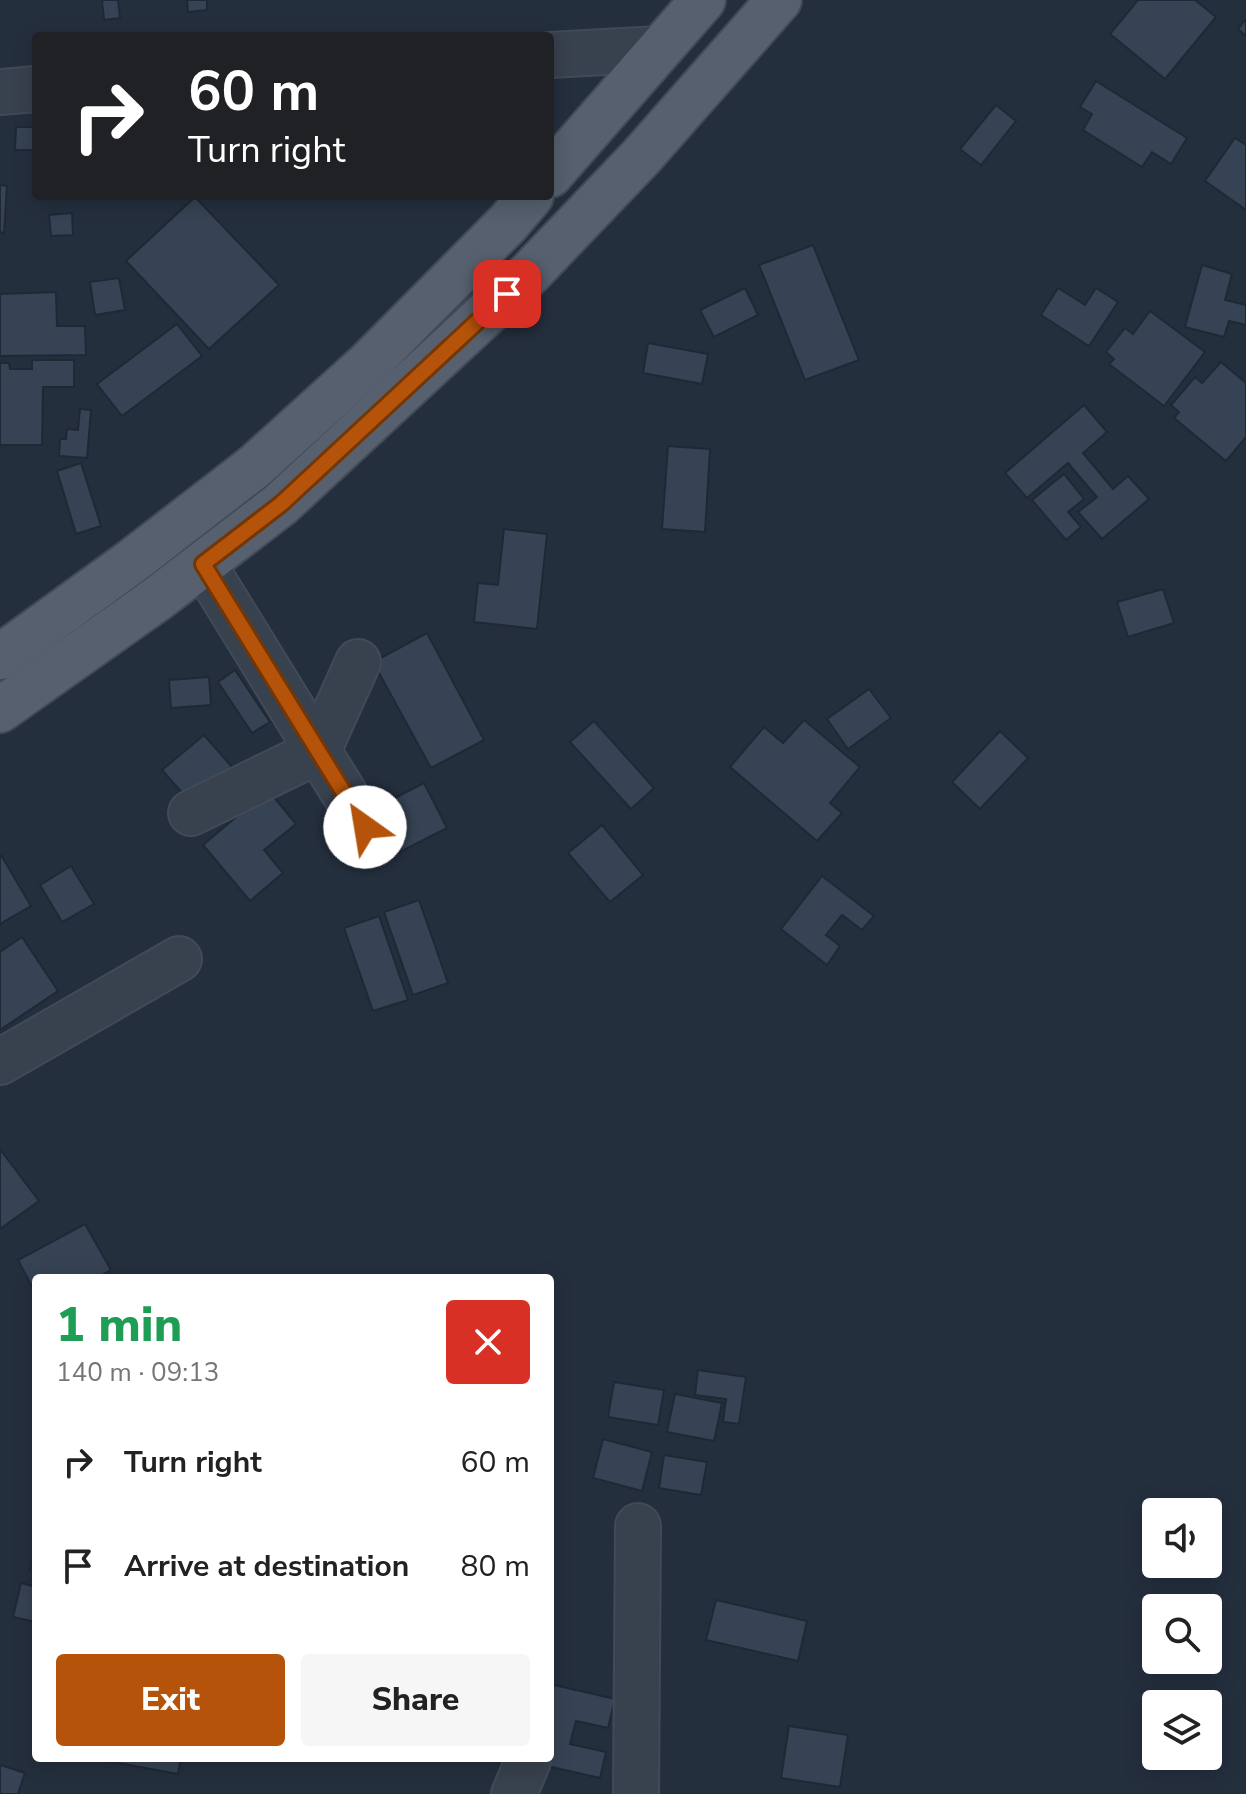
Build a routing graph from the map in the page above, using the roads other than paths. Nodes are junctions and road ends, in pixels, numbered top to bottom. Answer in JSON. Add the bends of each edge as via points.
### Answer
{"nodes":[{"id":1,"x":703,"y":0,"type":"edge"},
{"id":2,"x":779,"y":0,"type":"edge"},
{"id":3,"x":659,"y":49,"type":"junction"},
{"id":4,"x":554,"y":55,"type":"edge"},
{"id":5,"x":32,"y":89,"type":"edge"},
{"id":6,"x":0,"y":92,"type":"edge"},
{"id":7,"x":554,"y":170,"type":"edge"},
{"id":8,"x":527,"y":200,"type":"edge"},
{"id":9,"x":203,"y":564,"type":"junction"},
{"id":10,"x":0,"y":657,"type":"edge"},
{"id":11,"x":358,"y":662,"type":"dead end"},
{"id":12,"x":0,"y":710,"type":"edge"},
{"id":13,"x":318,"y":751,"type":"junction"},
{"id":14,"x":191,"y":813,"type":"dead end"},
{"id":15,"x":365,"y":827,"type":"dead end"},
{"id":16,"x":179,"y":959,"type":"dead end"},
{"id":17,"x":0,"y":1062,"type":"edge"},
{"id":18,"x":638,"y":1526,"type":"dead end"},
{"id":19,"x":636,"y":1794,"type":"edge"}],
"edges":[{"from":1,"to":3,"type":"main road"},
{"from":2,"to":9,"type":"main road","via":[[530,273],[281,504]]},
{"from":3,"to":4,"type":"street"},
{"from":3,"to":7,"type":"main road"},
{"from":5,"to":6,"type":"street"},
{"from":8,"to":10,"type":"main road","via":[[370,362],[254,467]]},
{"from":9,"to":12,"type":"main road"},
{"from":9,"to":13,"type":"street"},
{"from":11,"to":13,"type":"street"},
{"from":13,"to":14,"type":"street"},
{"from":13,"to":15,"type":"street"},
{"from":16,"to":17,"type":"street"},
{"from":18,"to":19,"type":"street"}]}
